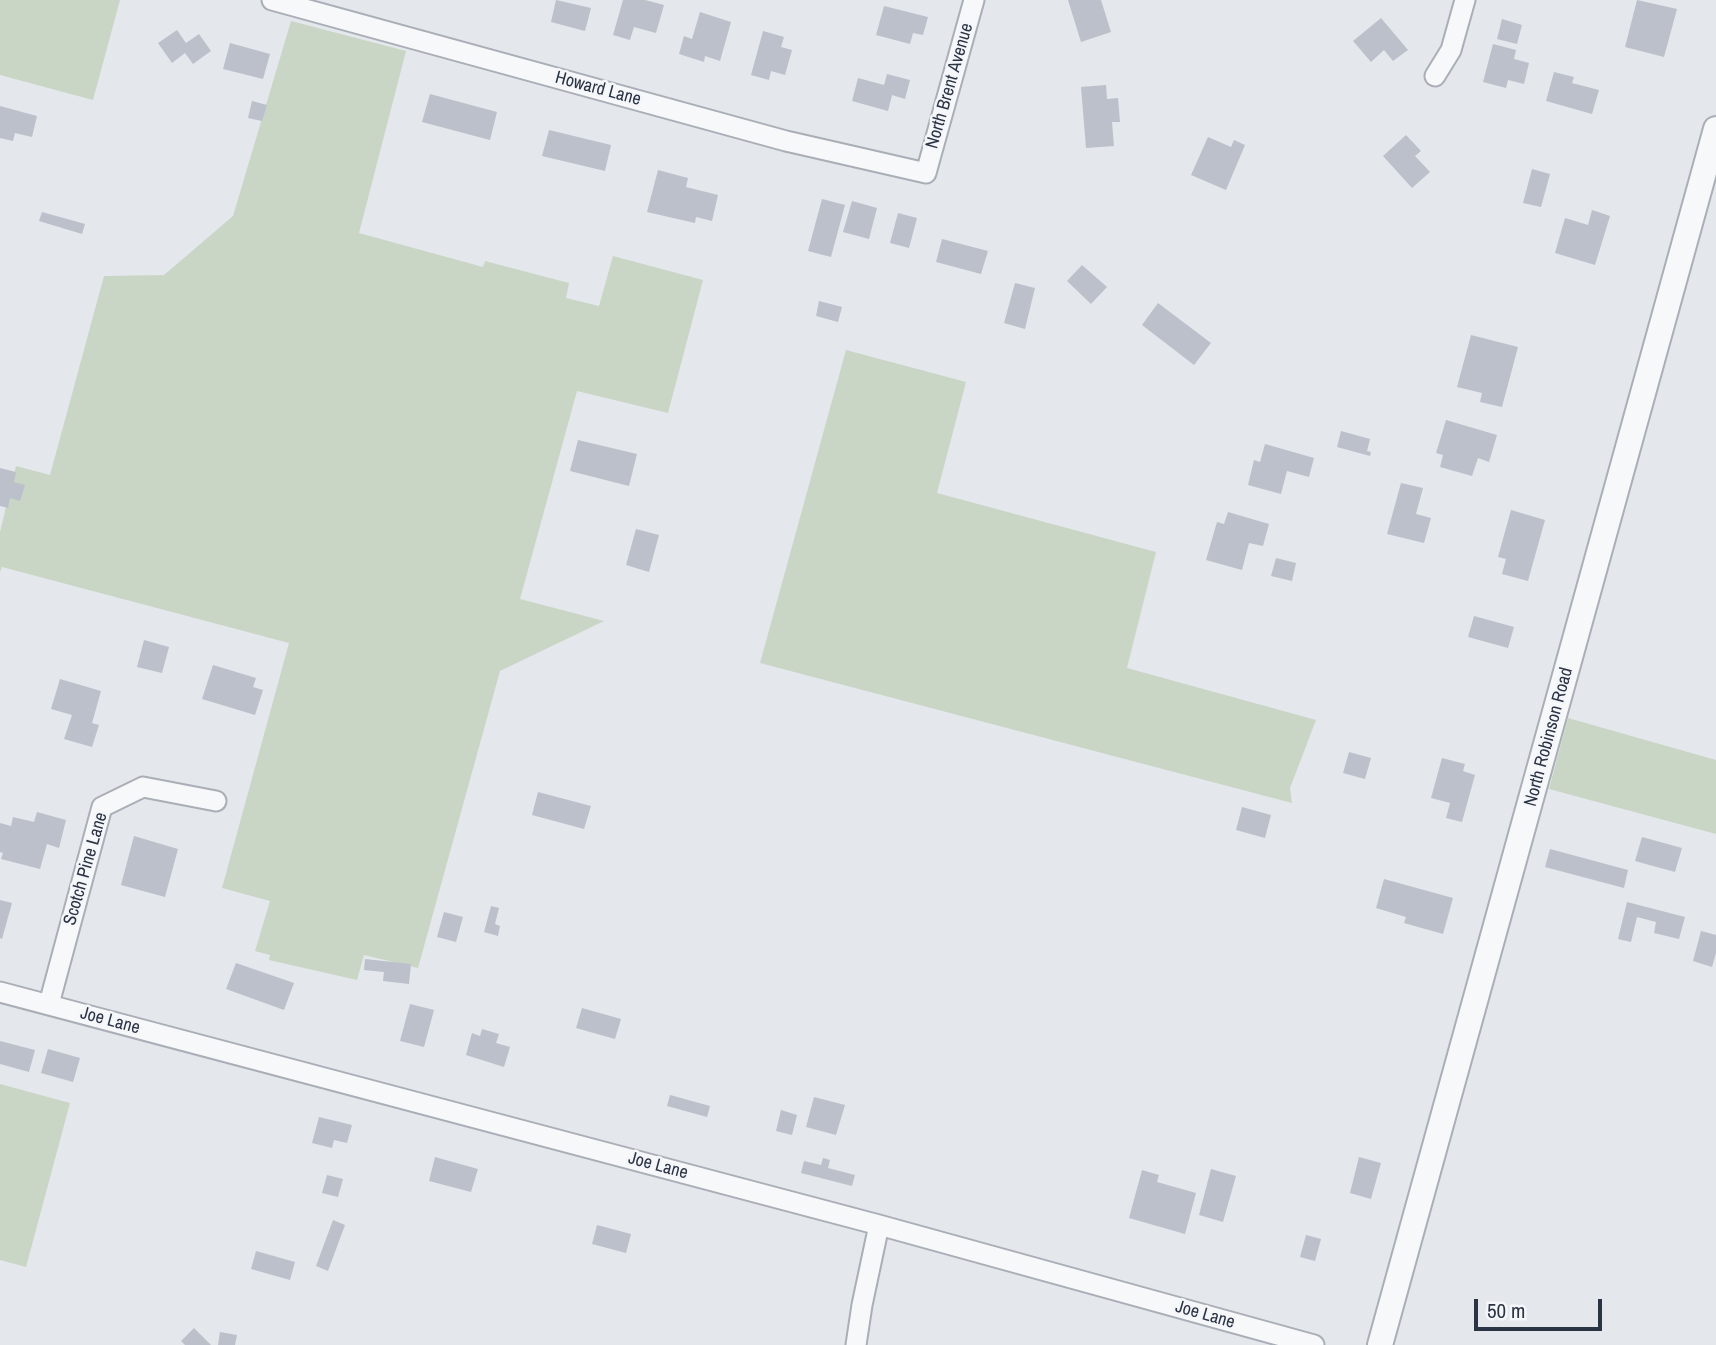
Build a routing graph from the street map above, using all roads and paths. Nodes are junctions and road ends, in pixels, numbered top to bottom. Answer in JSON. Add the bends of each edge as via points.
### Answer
{"nodes":[{"id":1,"x":272,"y":0,"type":"edge"},
{"id":2,"x":974,"y":0,"type":"edge"},
{"id":3,"x":1465,"y":0,"type":"edge"},
{"id":4,"x":1435,"y":76,"type":"dead end"},
{"id":5,"x":1716,"y":129,"type":"edge"},
{"id":6,"x":926,"y":173,"type":"joint"},
{"id":7,"x":216,"y":801,"type":"dead end"},
{"id":8,"x":0,"y":992,"type":"edge"},
{"id":9,"x":49,"y":1004,"type":"junction"},
{"id":10,"x":879,"y":1225,"type":"junction"},
{"id":11,"x":856,"y":1345,"type":"edge"},
{"id":12,"x":1314,"y":1345,"type":"edge"},
{"id":13,"x":1380,"y":1345,"type":"edge"}],
"edges":[{"from":1,"to":6,"type":"street","name":"Howard Lane","via":[[786,141]]},
{"from":2,"to":6,"type":"street","name":"North Brent Avenue"},
{"from":3,"to":4,"type":"street","via":[[1451,50]]},
{"from":5,"to":13,"type":"street","name":"North Robinson Road"},
{"from":7,"to":9,"type":"street","name":"Scotch Pine Lane","via":[[143,787],[102,807]]},
{"from":8,"to":9,"type":"street","name":"Joe Lane"},
{"from":9,"to":10,"type":"street","name":"Joe Lane"},
{"from":10,"to":11,"type":"street"},
{"from":10,"to":12,"type":"street","name":"Joe Lane"}]}
